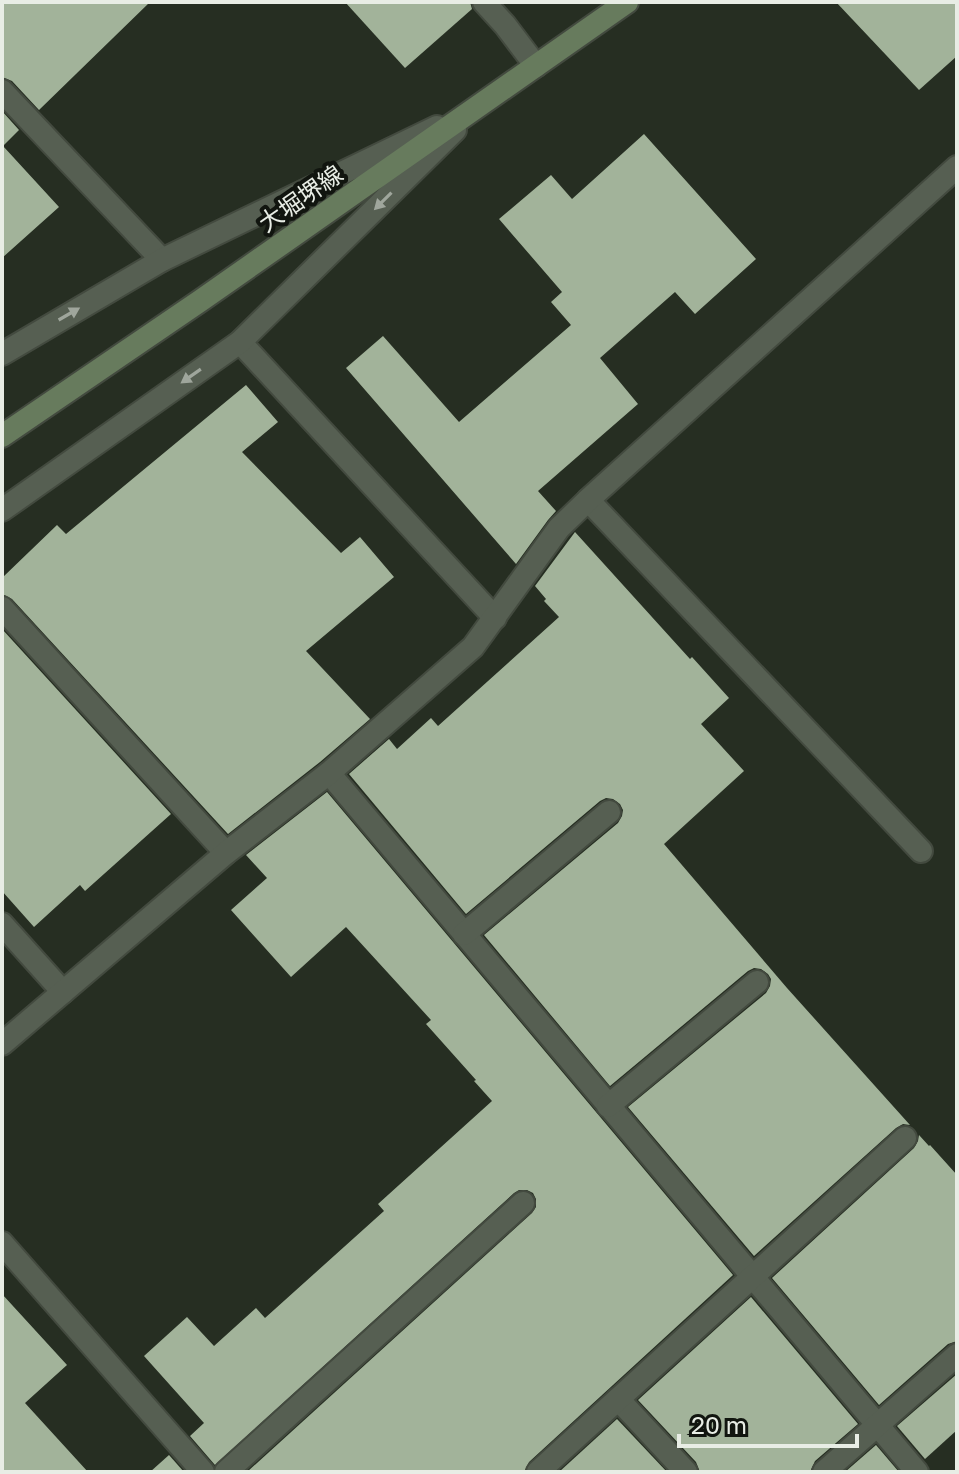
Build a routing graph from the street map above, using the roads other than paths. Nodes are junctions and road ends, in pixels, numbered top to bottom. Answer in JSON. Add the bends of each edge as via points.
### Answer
{"nodes":[{"id":1,"x":484,"y":2,"type":"edge"},
{"id":2,"x":627,"y":2,"type":"edge"},
{"id":3,"x":536,"y":66,"type":"junction"},
{"id":4,"x":2,"y":91,"type":"edge"},
{"id":5,"x":478,"y":107,"type":"junction"},
{"id":6,"x":957,"y":167,"type":"edge"},
{"id":7,"x":162,"y":260,"type":"junction"},
{"id":8,"x":240,"y":342,"type":"junction"},
{"id":9,"x":2,"y":354,"type":"edge"},
{"id":10,"x":2,"y":436,"type":"edge"},
{"id":11,"x":588,"y":500,"type":"junction"},
{"id":12,"x":2,"y":510,"type":"edge"},
{"id":13,"x":2,"y":608,"type":"edge"},
{"id":14,"x":495,"y":618,"type":"junction"},
{"id":15,"x":329,"y":773,"type":"junction"},
{"id":16,"x":609,"y":812,"type":"dead end"},
{"id":17,"x":921,"y":851,"type":"dead end"},
{"id":18,"x":226,"y":853,"type":"junction"},
{"id":19,"x":2,"y":924,"type":"edge"},
{"id":20,"x":464,"y":934,"type":"junction"},
{"id":21,"x":757,"y":982,"type":"dead end"},
{"id":22,"x":63,"y":992,"type":"junction"},
{"id":23,"x":2,"y":1044,"type":"edge"},
{"id":24,"x":608,"y":1106,"type":"junction"},
{"id":25,"x":905,"y":1138,"type":"dead end"},
{"id":26,"x":523,"y":1203,"type":"dead end"},
{"id":27,"x":2,"y":1243,"type":"edge"},
{"id":28,"x":752,"y":1277,"type":"junction"},
{"id":29,"x":957,"y":1355,"type":"edge"},
{"id":30,"x":618,"y":1399,"type":"junction"},
{"id":31,"x":877,"y":1425,"type":"junction"},
{"id":32,"x":229,"y":1471,"type":"edge"},
{"id":33,"x":203,"y":1472,"type":"edge"},
{"id":34,"x":538,"y":1472,"type":"edge"},
{"id":35,"x":686,"y":1472,"type":"edge"},
{"id":36,"x":824,"y":1472,"type":"edge"},
{"id":37,"x":917,"y":1472,"type":"edge"}],
"edges":[{"from":1,"to":3,"type":"street"},
{"from":2,"to":3,"type":"main road","name":"大堀堺線"},
{"from":3,"to":5,"type":"main road","name":"大堀堺線"},
{"from":4,"to":7,"type":"street"},
{"from":5,"to":7,"type":"street"},
{"from":5,"to":8,"type":"street","one_way":true},
{"from":5,"to":10,"type":"main road","name":"大堀堺線"},
{"from":6,"to":11,"type":"street"},
{"from":9,"to":7,"type":"street","one_way":true},
{"from":8,"to":12,"type":"street","one_way":true},
{"from":8,"to":14,"type":"street"},
{"from":11,"to":14,"type":"street","via":[[559,528]]},
{"from":11,"to":17,"type":"street"},
{"from":13,"to":18,"type":"street"},
{"from":14,"to":15,"type":"street","via":[[473,647]]},
{"from":15,"to":18,"type":"street"},
{"from":15,"to":20,"type":"street"},
{"from":16,"to":20,"type":"street"},
{"from":18,"to":22,"type":"street"},
{"from":19,"to":22,"type":"street"},
{"from":20,"to":24,"type":"street"},
{"from":21,"to":24,"type":"street"},
{"from":22,"to":23,"type":"street"},
{"from":24,"to":28,"type":"street"},
{"from":25,"to":28,"type":"street"},
{"from":26,"to":32,"type":"street"},
{"from":27,"to":33,"type":"street"},
{"from":28,"to":30,"type":"street"},
{"from":28,"to":31,"type":"street"},
{"from":29,"to":31,"type":"street"},
{"from":30,"to":34,"type":"street"},
{"from":30,"to":35,"type":"street"},
{"from":31,"to":36,"type":"street"},
{"from":31,"to":37,"type":"street"}]}
